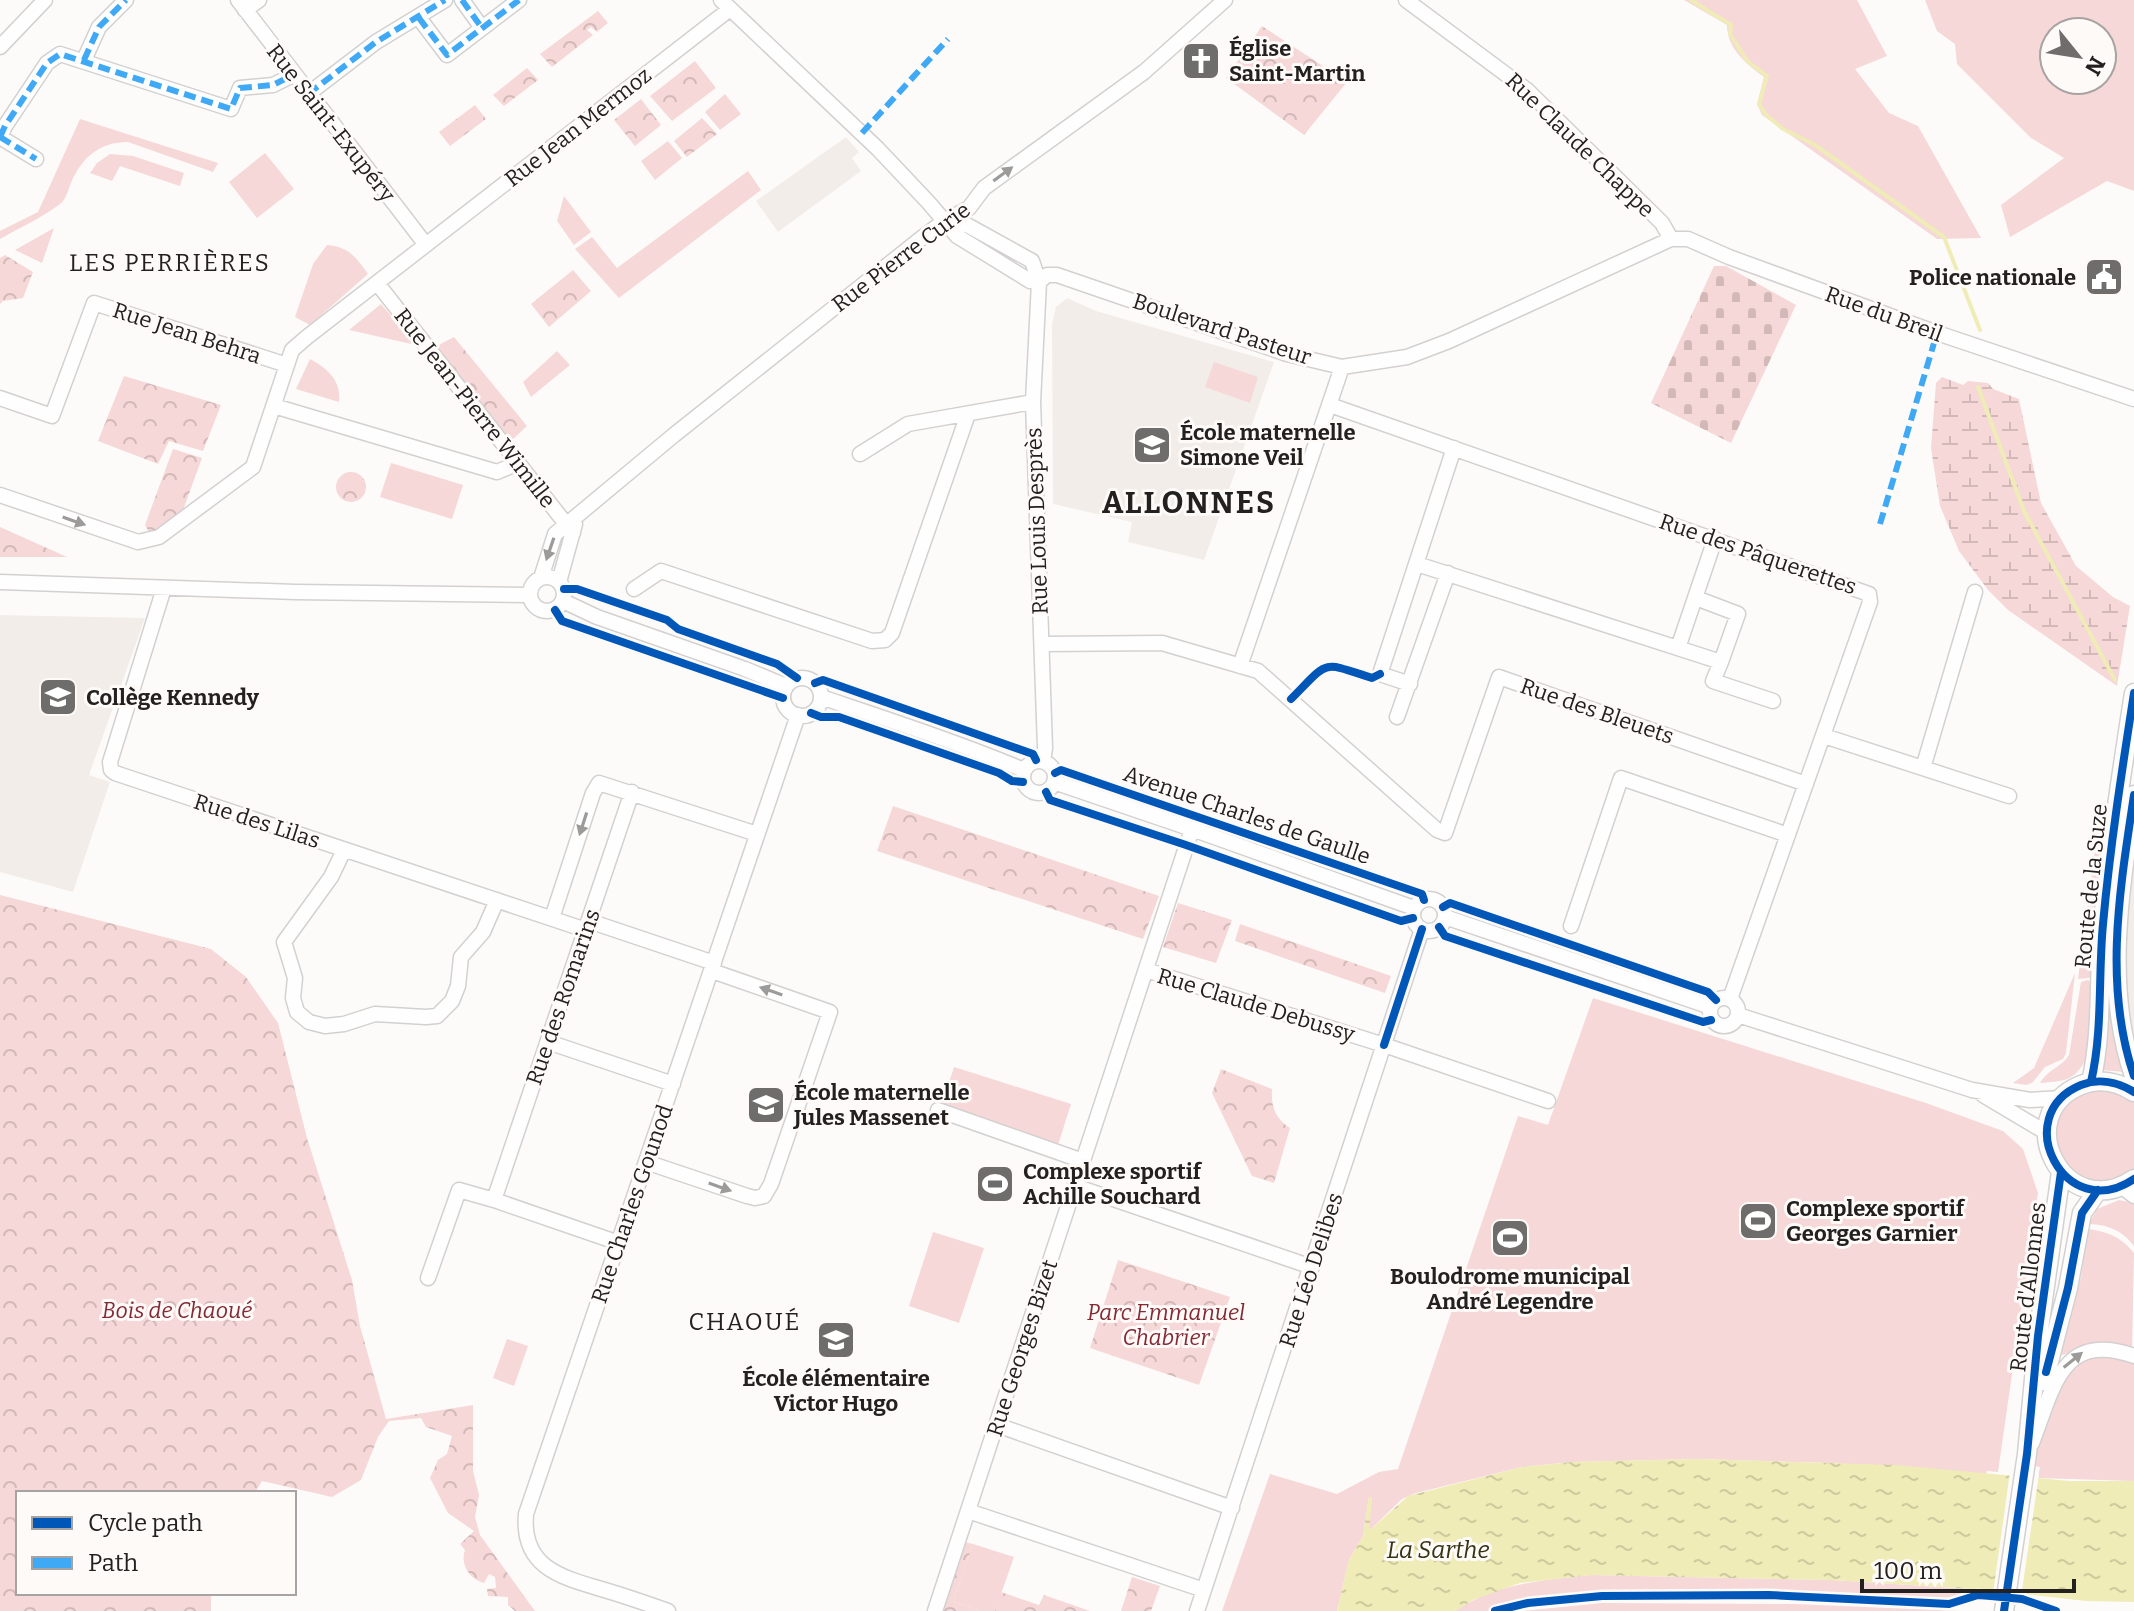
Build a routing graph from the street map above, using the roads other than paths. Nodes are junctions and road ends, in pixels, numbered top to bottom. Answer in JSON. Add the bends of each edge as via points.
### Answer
{"nodes":[{"id":1,"x":45,"y":0,"type":"edge"},
{"id":2,"x":126,"y":0,"type":"edge"},
{"id":3,"x":259,"y":0,"type":"edge"},
{"id":4,"x":445,"y":0,"type":"edge"},
{"id":5,"x":462,"y":0,"type":"edge"},
{"id":6,"x":519,"y":0,"type":"edge"},
{"id":7,"x":1225,"y":0,"type":"edge"},
{"id":8,"x":1406,"y":0,"type":"edge"},
{"id":9,"x":726,"y":4,"type":"edge"},
{"id":10,"x":242,"y":5,"type":"edge"},
{"id":11,"x":419,"y":18,"type":"junction"},
{"id":12,"x":482,"y":28,"type":"junction"},
{"id":13,"x":0,"y":47,"type":"edge"},
{"id":14,"x":84,"y":60,"type":"junction"},
{"id":15,"x":293,"y":75,"type":"junction"},
{"id":16,"x":308,"y":94,"type":"junction"},
{"id":17,"x":0,"y":137,"type":"edge"},
{"id":18,"x":36,"y":159,"type":"dead end"},
{"id":19,"x":943,"y":222,"type":"junction"},
{"id":20,"x":1671,"y":239,"type":"junction"},
{"id":21,"x":426,"y":245,"type":"junction"},
{"id":22,"x":1039,"y":282,"type":"junction"},
{"id":23,"x":377,"y":283,"type":"junction"},
{"id":24,"x":287,"y":365,"type":"junction"},
{"id":25,"x":1342,"y":367,"type":"junction"},
{"id":26,"x":2099,"y":387,"type":"junction"},
{"id":27,"x":2134,"y":388,"type":"edge"},
{"id":28,"x":0,"y":398,"type":"edge"},
{"id":29,"x":2134,"y":399,"type":"edge"},
{"id":30,"x":1033,"y":402,"type":"junction"},
{"id":31,"x":1330,"y":405,"type":"junction"},
{"id":32,"x":274,"y":406,"type":"junction"},
{"id":33,"x":2134,"y":410,"type":"edge"},
{"id":34,"x":968,"y":414,"type":"junction"},
{"id":35,"x":1454,"y":448,"type":"junction"},
{"id":36,"x":860,"y":454,"type":"dead end"},
{"id":37,"x":518,"y":463,"type":"junction"},
{"id":38,"x":0,"y":495,"type":"edge"},
{"id":39,"x":572,"y":525,"type":"junction"},
{"id":40,"x":1715,"y":539,"type":"junction"},
{"id":41,"x":1417,"y":564,"type":"junction"},
{"id":42,"x":1448,"y":573,"type":"junction"},
{"id":43,"x":541,"y":578,"type":"junction"},
{"id":44,"x":0,"y":582,"type":"edge"},
{"id":45,"x":559,"y":582,"type":"junction"},
{"id":46,"x":164,"y":588,"type":"junction"},
{"id":47,"x":634,"y":589,"type":"dead end"},
{"id":48,"x":1975,"y":592,"type":"dead end"},
{"id":49,"x":529,"y":595,"type":"junction"},
{"id":50,"x":1696,"y":598,"type":"junction"},
{"id":51,"x":563,"y":601,"type":"junction"},
{"id":52,"x":1042,"y":644,"type":"junction"},
{"id":53,"x":1678,"y":648,"type":"junction"},
{"id":54,"x":1721,"y":662,"type":"junction"},
{"id":55,"x":1240,"y":666,"type":"junction"},
{"id":56,"x":1410,"y":684,"type":"junction"},
{"id":57,"x":786,"y":686,"type":"junction"},
{"id":58,"x":2134,"y":693,"type":"edge"},
{"id":59,"x":821,"y":697,"type":"junction"},
{"id":60,"x":1773,"y":701,"type":"dead end"},
{"id":61,"x":798,"y":715,"type":"junction"},
{"id":62,"x":1397,"y":717,"type":"dead end"},
{"id":63,"x":1824,"y":736,"type":"junction"},
{"id":64,"x":1043,"y":761,"type":"junction"},
{"id":65,"x":1923,"y":768,"type":"junction"},
{"id":66,"x":1024,"y":770,"type":"junction"},
{"id":67,"x":1054,"y":782,"type":"junction"},
{"id":68,"x":1806,"y":784,"type":"junction"},
{"id":69,"x":632,"y":792,"type":"junction"},
{"id":70,"x":2134,"y":795,"type":"edge"},
{"id":71,"x":2009,"y":796,"type":"dead end"},
{"id":72,"x":1192,"y":829,"type":"junction"},
{"id":73,"x":757,"y":834,"type":"junction"},
{"id":74,"x":1788,"y":835,"type":"junction"},
{"id":75,"x":344,"y":850,"type":"junction"},
{"id":76,"x":497,"y":900,"type":"junction"},
{"id":77,"x":1414,"y":908,"type":"junction"},
{"id":78,"x":1445,"y":917,"type":"junction"},
{"id":79,"x":552,"y":918,"type":"junction"},
{"id":80,"x":587,"y":926,"type":"junction"},
{"id":81,"x":1571,"y":926,"type":"dead end"},
{"id":82,"x":1422,"y":929,"type":"junction"},
{"id":83,"x":713,"y":967,"type":"junction"},
{"id":84,"x":1146,"y":970,"type":"junction"},
{"id":85,"x":1730,"y":999,"type":"junction"},
{"id":86,"x":1711,"y":1007,"type":"junction"},
{"id":87,"x":1738,"y":1015,"type":"junction"},
{"id":88,"x":548,"y":1042,"type":"junction"},
{"id":89,"x":1384,"y":1045,"type":"junction"},
{"id":90,"x":2134,"y":1076,"type":"edge"},
{"id":91,"x":2091,"y":1082,"type":"junction"},
{"id":92,"x":673,"y":1084,"type":"junction"},
{"id":93,"x":1972,"y":1090,"type":"junction"},
{"id":94,"x":2134,"y":1092,"type":"edge"},
{"id":95,"x":2062,"y":1098,"type":"junction"},
{"id":96,"x":1548,"y":1101,"type":"dead end"},
{"id":97,"x":938,"y":1110,"type":"dead end"},
{"id":98,"x":2047,"y":1133,"type":"junction"},
{"id":99,"x":1083,"y":1161,"type":"junction"},
{"id":100,"x":646,"y":1162,"type":"junction"},
{"id":101,"x":2061,"y":1172,"type":"junction"},
{"id":102,"x":1075,"y":1186,"type":"junction"},
{"id":103,"x":2130,"y":1187,"type":"edge"},
{"id":104,"x":2098,"y":1190,"type":"junction"},
{"id":105,"x":494,"y":1200,"type":"junction"},
{"id":106,"x":619,"y":1243,"type":"junction"},
{"id":107,"x":1312,"y":1267,"type":"junction"},
{"id":108,"x":428,"y":1278,"type":"dead end"},
{"id":109,"x":2134,"y":1356,"type":"edge"},
{"id":110,"x":997,"y":1425,"type":"junction"},
{"id":111,"x":2026,"y":1460,"type":"junction"},
{"id":112,"x":1232,"y":1508,"type":"junction"},
{"id":113,"x":968,"y":1511,"type":"junction"},
{"id":114,"x":1204,"y":1590,"type":"junction"},
{"id":115,"x":668,"y":1611,"type":"edge"},
{"id":116,"x":935,"y":1611,"type":"edge"},
{"id":117,"x":1197,"y":1611,"type":"edge"},
{"id":118,"x":2004,"y":1611,"type":"edge"}],
"edges":[{"from":1,"to":13,"type":"street"},
{"from":2,"to":14,"type":"street","via":[[99,27]]},
{"from":3,"to":10,"type":"street"},
{"from":4,"to":11,"type":"street"},
{"from":5,"to":12,"type":"street"},
{"from":6,"to":12,"type":"street"},
{"from":19,"to":7,"type":"street","name":"Rue Pierre Curie","one_way":true,"via":[[969,208],[984,188],[1144,72]]},
{"from":8,"to":20,"type":"street","name":"Rue Claude Chappe","via":[[1527,90],[1662,223]]},
{"from":9,"to":19,"type":"street","via":[[878,149]]},
{"from":9,"to":21,"type":"street","name":"Rue Jean Mermoz"},
{"from":10,"to":15,"type":"street","name":"Rue Saint-Exupéry"},
{"from":11,"to":12,"type":"street","via":[[447,55]]},
{"from":11,"to":16,"type":"street","via":[[376,42]]},
{"from":14,"to":15,"type":"street","via":[[231,109],[240,88],[273,85]]},
{"from":14,"to":17,"type":"street","via":[[54,56]]},
{"from":15,"to":16,"type":"street","name":"Rue Saint-Exupéry"},
{"from":16,"to":21,"type":"street","name":"Rue Saint-Exupéry"},
{"from":17,"to":18,"type":"street"},
{"from":19,"to":22,"type":"street","via":[[967,225],[1032,261]]},
{"from":19,"to":39,"type":"street","name":"Rue Pierre Curie","via":[[674,435]]},
{"from":20,"to":25,"type":"street","name":"Boulevard Pasteur","via":[[1449,341],[1407,357]]},
{"from":20,"to":26,"type":"street","name":"Rue du Breil","via":[[1688,239],[1937,333]]},
{"from":21,"to":23,"type":"street","name":"Rue Jean Behra"},
{"from":22,"to":25,"type":"street","name":"Boulevard Pasteur","via":[[1057,275],[1287,354]]},
{"from":22,"to":30,"type":"street","name":"Rue Louis Desprès"},
{"from":23,"to":24,"type":"street","name":"Rue Jean Behra","via":[[292,350]]},
{"from":23,"to":37,"type":"street","name":"Rue Jean-Pierre Wimille"},
{"from":24,"to":28,"type":"street","name":"Rue Jean Behra","via":[[94,303],[52,416]]},
{"from":24,"to":32,"type":"street"},
{"from":25,"to":31,"type":"street"},
{"from":26,"to":27,"type":"street","name":"Rue du Breil"},
{"from":26,"to":29,"type":"street","name":"Rue du Breil"},
{"from":26,"to":33,"type":"street","name":"Rue du Breil"},
{"from":30,"to":34,"type":"street"},
{"from":30,"to":52,"type":"street","name":"Rue Louis Desprès"},
{"from":31,"to":35,"type":"street","name":"Rue des Pâquerettes"},
{"from":31,"to":55,"type":"street"},
{"from":32,"to":37,"type":"street","via":[[497,472]]},
{"from":38,"to":32,"type":"street","one_way":true,"via":[[138,542],[159,537],[253,467]]},
{"from":34,"to":36,"type":"street","via":[[908,424]]},
{"from":34,"to":47,"type":"street","via":[[892,633],[885,640],[872,641],[661,571]]},
{"from":35,"to":40,"type":"street","name":"Rue des Pâquerettes"},
{"from":35,"to":41,"type":"street"},
{"from":37,"to":39,"type":"street","name":"Rue Jean-Pierre Wimille"},
{"from":39,"to":43,"type":"street","name":"Rue Pierre Curie","one_way":true,"via":[[555,534]]},
{"from":39,"to":45,"type":"street"},
{"from":40,"to":50,"type":"street"},
{"from":40,"to":63,"type":"street","name":"Rue des Pâquerettes","via":[[1869,594]]},
{"from":41,"to":42,"type":"street"},
{"from":41,"to":56,"type":"street","via":[[1380,674]]},
{"from":42,"to":53,"type":"street"},
{"from":42,"to":56,"type":"street"},
{"from":43,"to":45,"type":"street"},
{"from":43,"to":49,"type":"street"},
{"from":44,"to":46,"type":"street"},
{"from":45,"to":51,"type":"street"},
{"from":46,"to":49,"type":"street"},
{"from":46,"to":75,"type":"street","name":"Rue des Lilas","via":[[111,770]]},
{"from":48,"to":65,"type":"street"},
{"from":49,"to":51,"type":"street","via":[[532,605],[545,612]]},
{"from":50,"to":53,"type":"street"},
{"from":50,"to":54,"type":"street","via":[[1738,614]]},
{"from":51,"to":57,"type":"street"},
{"from":52,"to":55,"type":"street","via":[[1162,643]]},
{"from":52,"to":64,"type":"street","name":"Rue Louis Desprès"},
{"from":53,"to":54,"type":"street"},
{"from":54,"to":60,"type":"street","via":[[1713,681]]},
{"from":55,"to":68,"type":"street","name":"Rue des Bleuets","via":[[1258,671],[1445,833],[1499,677]]},
{"from":56,"to":62,"type":"street"},
{"from":57,"to":59,"type":"street","via":[[797,678],[810,680]]},
{"from":57,"to":61,"type":"street","via":[[784,704]]},
{"from":58,"to":91,"type":"main road","name":"Route de la Suze","via":[[2112,832],[2099,1045]]},
{"from":59,"to":61,"type":"street","via":[[815,710]]},
{"from":59,"to":66,"type":"street"},
{"from":61,"to":73,"type":"street","name":"Rue Charles Gounod"},
{"from":63,"to":65,"type":"street"},
{"from":63,"to":68,"type":"street","name":"Rue des Pâquerettes"},
{"from":64,"to":66,"type":"street"},
{"from":64,"to":67,"type":"street","via":[[1054,769]]},
{"from":65,"to":71,"type":"street"},
{"from":66,"to":67,"type":"street","via":[[1023,782],[1033,792],[1046,792]]},
{"from":67,"to":72,"type":"street"},
{"from":68,"to":74,"type":"street","name":"Rue des Pâquerettes"},
{"from":69,"to":73,"type":"street"},
{"from":69,"to":79,"type":"street","one_way":true,"via":[[604,783],[597,786]]},
{"from":69,"to":80,"type":"street","name":"Rue des Romarins"},
{"from":70,"to":90,"type":"main road","name":"Route de la Suze","via":[[2116,964]]},
{"from":72,"to":77,"type":"street"},
{"from":72,"to":84,"type":"street","name":"Rue Georges Bizet"},
{"from":73,"to":83,"type":"street","name":"Rue Charles Gounod"},
{"from":74,"to":81,"type":"street","via":[[1621,778]]},
{"from":74,"to":85,"type":"street","name":"Rue des Pâquerettes"},
{"from":75,"to":76,"type":"street","name":"Rue des Lilas"},
{"from":75,"to":76,"type":"street","via":[[284,942],[295,978],[297,1012],[309,1022],[334,1025],[375,1014],[437,1016],[452,1001],[461,957],[483,932]]},
{"from":76,"to":79,"type":"street","name":"Rue des Lilas"},
{"from":77,"to":78,"type":"street","via":[[1435,900]]},
{"from":77,"to":82,"type":"street","via":[[1415,923]]},
{"from":78,"to":82,"type":"street","via":[[1435,930]]},
{"from":78,"to":86,"type":"street"},
{"from":79,"to":80,"type":"street","name":"Rue des Lilas"},
{"from":80,"to":83,"type":"street","name":"Rue des Lilas"},
{"from":80,"to":88,"type":"street","name":"Rue des Romarins"},
{"from":82,"to":89,"type":"street","name":"Rue Léo Delibes"},
{"from":83,"to":92,"type":"street","name":"Rue Charles Gounod"},
{"from":100,"to":83,"type":"street","name":"Rue des Lilas","one_way":true,"via":[[755,1198],[764,1196],[771,1184],[830,1012]]},
{"from":84,"to":89,"type":"street","name":"Rue Claude Debussy"},
{"from":84,"to":99,"type":"street","name":"Rue Georges Bizet"},
{"from":85,"to":86,"type":"street","via":[[1719,999]]},
{"from":85,"to":87,"type":"street"},
{"from":86,"to":87,"type":"street","via":[[1711,1020],[1719,1026],[1732,1025]]},
{"from":87,"to":93,"type":"street"},
{"from":88,"to":92,"type":"street"},
{"from":88,"to":105,"type":"street","name":"Rue des Romarins"},
{"from":89,"to":96,"type":"street","name":"Rue Claude Debussy"},
{"from":89,"to":107,"type":"street","name":"Rue Léo Delibes"},
{"from":91,"to":94,"type":"main road","via":[[2112,1082]]},
{"from":91,"to":95,"type":"main road"},
{"from":92,"to":100,"type":"street","name":"Rue Charles Gounod"},
{"from":93,"to":95,"type":"street","via":[[2030,1100]]},
{"from":93,"to":98,"type":"street"},
{"from":95,"to":98,"type":"main road"},
{"from":97,"to":99,"type":"street"},
{"from":98,"to":101,"type":"main road","via":[[2051,1156]]},
{"from":99,"to":102,"type":"street","name":"Rue Georges Bizet"},
{"from":100,"to":106,"type":"street","name":"Rue Charles Gounod"},
{"from":101,"to":104,"type":"main road","via":[[2077,1185]]},
{"from":101,"to":111,"type":"main road","name":"Route d'Allonnes"},
{"from":102,"to":107,"type":"street"},
{"from":102,"to":110,"type":"street","name":"Rue Georges Bizet"},
{"from":103,"to":104,"type":"main road"},
{"from":104,"to":111,"type":"main road","name":"Route d'Allonnes","via":[[2082,1213]]},
{"from":105,"to":106,"type":"street"},
{"from":105,"to":108,"type":"street","via":[[459,1190]]},
{"from":106,"to":115,"type":"street","name":"Rue Charles Gounod","via":[[529,1503],[527,1532],[535,1557],[556,1574]]},
{"from":107,"to":112,"type":"street","name":"Rue Léo Delibes"},
{"from":111,"to":109,"type":"street","one_way":true,"via":[[2069,1360],[2097,1349]]},
{"from":110,"to":112,"type":"street"},
{"from":110,"to":113,"type":"street","name":"Rue Georges Bizet"},
{"from":111,"to":118,"type":"main road","name":"Route d'Allonnes"},
{"from":112,"to":114,"type":"street","name":"Rue Léo Delibes"},
{"from":113,"to":114,"type":"street"},
{"from":113,"to":116,"type":"street","name":"Rue Georges Bizet"},
{"from":114,"to":117,"type":"street","name":"Rue Léo Delibes"}]}
